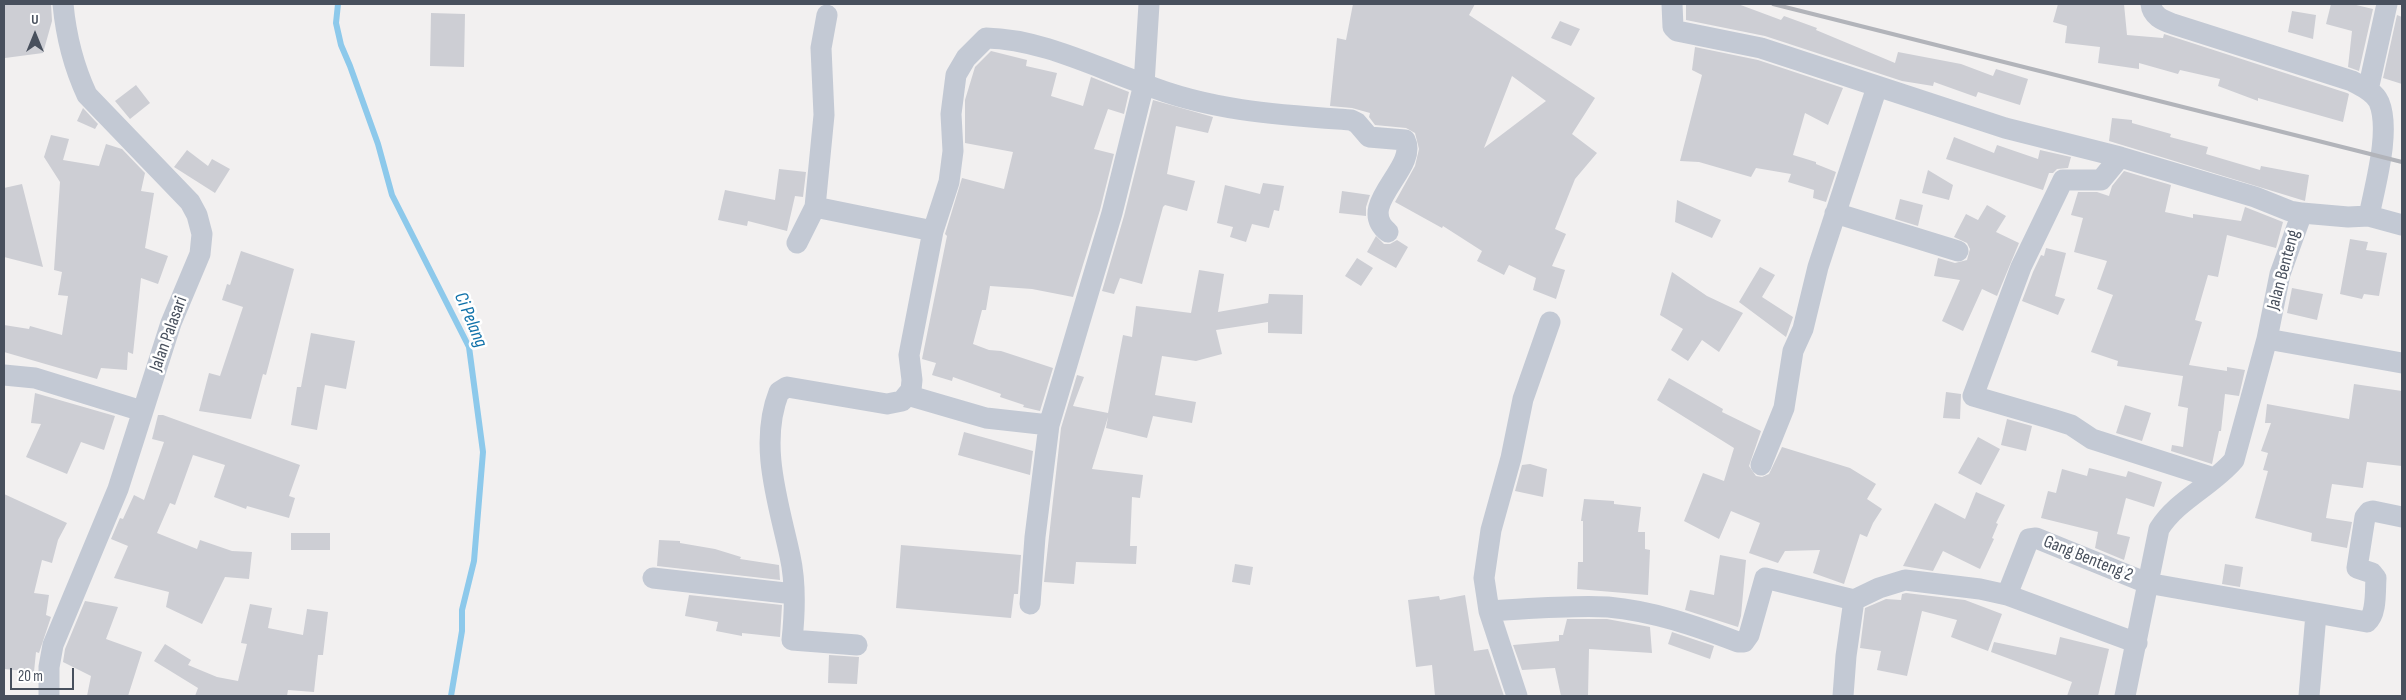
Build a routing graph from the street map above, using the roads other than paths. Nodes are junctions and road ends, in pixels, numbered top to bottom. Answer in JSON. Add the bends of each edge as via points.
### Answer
{"nodes":[{"id":1,"x":63,"y":4,"type":"edge"},
{"id":2,"x":1150,"y":4,"type":"edge"},
{"id":3,"x":1672,"y":4,"type":"edge"},
{"id":4,"x":2151,"y":4,"type":"edge"},
{"id":5,"x":2387,"y":4,"type":"edge"},
{"id":6,"x":827,"y":15,"type":"dead end"},
{"id":7,"x":1144,"y":84,"type":"junction"},
{"id":8,"x":1877,"y":87,"type":"junction"},
{"id":9,"x":2368,"y":90,"type":"junction"},
{"id":10,"x":2120,"y":157,"type":"junction"},
{"id":11,"x":815,"y":206,"type":"junction"},
{"id":12,"x":2302,"y":212,"type":"junction"},
{"id":13,"x":1835,"y":213,"type":"junction"},
{"id":14,"x":2369,"y":216,"type":"junction"},
{"id":15,"x":2402,"y":225,"type":"edge"},
{"id":16,"x":933,"y":231,"type":"junction"},
{"id":17,"x":1388,"y":232,"type":"dead end"},
{"id":18,"x":796,"y":243,"type":"dead end"},
{"id":19,"x":1958,"y":252,"type":"dead end"},
{"id":20,"x":1550,"y":322,"type":"dead end"},
{"id":21,"x":2267,"y":339,"type":"junction"},
{"id":22,"x":2402,"y":363,"type":"edge"},
{"id":23,"x":4,"y":375,"type":"edge"},
{"id":24,"x":907,"y":394,"type":"junction"},
{"id":25,"x":142,"y":411,"type":"junction"},
{"id":26,"x":1048,"y":425,"type":"junction"},
{"id":27,"x":1761,"y":465,"type":"dead end"},
{"id":28,"x":2214,"y":478,"type":"junction"},
{"id":29,"x":2402,"y":517,"type":"edge"},
{"id":30,"x":653,"y":578,"type":"dead end"},
{"id":31,"x":2147,"y":583,"type":"junction"},
{"id":32,"x":794,"y":594,"type":"junction"},
{"id":33,"x":2007,"y":595,"type":"junction"},
{"id":34,"x":1854,"y":600,"type":"junction"},
{"id":35,"x":1030,"y":604,"type":"dead end"},
{"id":36,"x":1489,"y":611,"type":"junction"},
{"id":37,"x":2316,"y":614,"type":"junction"},
{"id":38,"x":2137,"y":643,"type":"junction"},
{"id":39,"x":857,"y":645,"type":"dead end"},
{"id":40,"x":49,"y":696,"type":"edge"},
{"id":41,"x":1517,"y":696,"type":"edge"},
{"id":42,"x":1843,"y":696,"type":"edge"},
{"id":43,"x":2125,"y":696,"type":"edge"},
{"id":44,"x":2309,"y":696,"type":"edge"}],
"edges":[{"from":1,"to":25,"type":"street","name":"Jalan Palasari","via":[[66,35],[87,95],[190,202],[202,234],[200,254],[170,323]]},
{"from":2,"to":7,"type":"street"},
{"from":3,"to":8,"type":"street","via":[[1673,27],[1677,31],[1761,48]]},
{"from":4,"to":9,"type":"street","via":[[2152,11],[2159,18],[2173,24],[2352,81]]},
{"from":5,"to":9,"type":"street"},
{"from":6,"to":11,"type":"street","via":[[821,48],[824,115]]},
{"from":7,"to":16,"type":"street","via":[[1042,48],[1004,38],[986,38],[966,58],[956,75],[949,182]]},
{"from":7,"to":17,"type":"street","via":[[1179,97],[1232,109],[1352,120],[1369,137],[1405,140],[1408,147],[1406,157],[1379,206],[1381,224]]},
{"from":7,"to":26,"type":"street","via":[[1112,213]]},
{"from":8,"to":10,"type":"street","via":[[2005,128]]},
{"from":8,"to":13,"type":"street"},
{"from":9,"to":14,"type":"street","via":[[2378,101],[2384,128]]},
{"from":10,"to":12,"type":"street","via":[[2255,197],[2290,211]]},
{"from":10,"to":28,"type":"street","via":[[2101,180],[2064,180],[2021,267],[1973,396],[2071,425],[2092,439]]},
{"from":11,"to":16,"type":"street"},
{"from":11,"to":18,"type":"street"},
{"from":12,"to":14,"type":"street","name":"Jalan Benteng"},
{"from":12,"to":21,"type":"street","name":"Jalan Benteng","via":[[2280,274]]},
{"from":13,"to":19,"type":"street"},
{"from":13,"to":27,"type":"street","via":[[1794,351],[1784,408]]},
{"from":14,"to":15,"type":"street","name":"Jalan Benteng"},
{"from":16,"to":24,"type":"street","via":[[910,355],[912,380]]},
{"from":20,"to":36,"type":"street","via":[[1523,399],[1491,530],[1484,578]]},
{"from":21,"to":22,"type":"street"},
{"from":21,"to":28,"type":"street","name":"Jalan Benteng","via":[[2234,460]]},
{"from":23,"to":25,"type":"street","via":[[35,378]]},
{"from":24,"to":26,"type":"street","via":[[986,418]]},
{"from":24,"to":32,"type":"street","via":[[902,401],[887,404],[787,388],[778,392],[771,431],[772,466]]},
{"from":25,"to":40,"type":"street","name":"Jalan Palasari","via":[[118,489],[53,645]]},
{"from":26,"to":35,"type":"street"},
{"from":28,"to":31,"type":"street","name":"Jalan Benteng","via":[[2164,521]]},
{"from":29,"to":37,"type":"street","via":[[2374,511],[2368,512],[2365,518],[2357,563],[2359,570],[2372,573],[2376,578],[2371,618],[2367,622],[2359,622]]},
{"from":30,"to":32,"type":"street"},
{"from":31,"to":33,"type":"street","name":"Gang Benteng 2","via":[[2033,538]]},
{"from":31,"to":37,"type":"street"},
{"from":31,"to":38,"type":"street","name":"Jalan Benteng"},
{"from":32,"to":39,"type":"street","via":[[792,640]]},
{"from":33,"to":34,"type":"street","via":[[1905,580]]},
{"from":33,"to":38,"type":"street"},
{"from":34,"to":36,"type":"street","via":[[1765,578],[1749,635],[1744,642],[1688,623],[1608,607]]},
{"from":34,"to":42,"type":"street"},
{"from":36,"to":41,"type":"street"},
{"from":37,"to":44,"type":"street"},
{"from":38,"to":43,"type":"street","name":"Jalan Benteng"}]}
